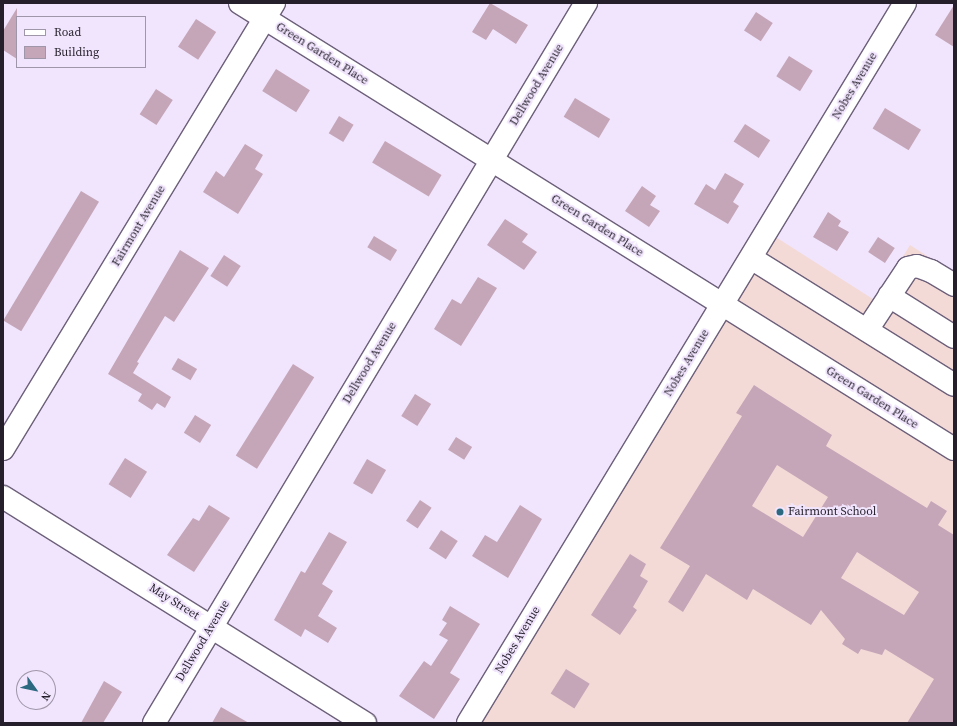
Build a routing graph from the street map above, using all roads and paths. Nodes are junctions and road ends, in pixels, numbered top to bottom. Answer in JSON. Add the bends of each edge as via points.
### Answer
{"nodes":[{"id":1,"x":240,"y":3,"type":"edge"},
{"id":2,"x":586,"y":3,"type":"edge"},
{"id":3,"x":905,"y":3,"type":"edge"},
{"id":4,"x":270,"y":11,"type":"edge"},
{"id":5,"x":492,"y":160,"type":"junction"},
{"id":6,"x":751,"y":258,"type":"junction"},
{"id":7,"x":954,"y":286,"type":"edge"},
{"id":8,"x":889,"y":296,"type":"junction"},
{"id":9,"x":723,"y":304,"type":"junction"},
{"id":10,"x":867,"y":330,"type":"junction"},
{"id":11,"x":954,"y":338,"type":"edge"},
{"id":12,"x":954,"y":385,"type":"edge"},
{"id":13,"x":952,"y":442,"type":"edge"},
{"id":14,"x":3,"y":449,"type":"edge"},
{"id":15,"x":3,"y":497,"type":"edge"},
{"id":16,"x":212,"y":626,"type":"junction"},
{"id":17,"x":154,"y":723,"type":"edge"},
{"id":18,"x":365,"y":723,"type":"edge"},
{"id":19,"x":468,"y":723,"type":"edge"}],
"edges":[{"from":1,"to":4,"type":"street","name":"Green Garden Place"},
{"from":2,"to":5,"type":"street","name":"Dellwood Avenue"},
{"from":3,"to":6,"type":"street","name":"Nobes Avenue"},
{"from":4,"to":5,"type":"street","name":"Green Garden Place"},
{"from":4,"to":14,"type":"street","name":"Fairmont Avenue"},
{"from":5,"to":9,"type":"street","name":"Green Garden Place"},
{"from":5,"to":16,"type":"street","name":"Dellwood Avenue"},
{"from":6,"to":9,"type":"street","name":"Nobes Avenue"},
{"from":6,"to":10,"type":"street"},
{"from":7,"to":8,"type":"street","via":[[917,266],[908,268]]},
{"from":8,"to":10,"type":"street"},
{"from":8,"to":11,"type":"street"},
{"from":9,"to":13,"type":"street","name":"Green Garden Place"},
{"from":9,"to":19,"type":"street","name":"Nobes Avenue"},
{"from":10,"to":12,"type":"street"},
{"from":15,"to":16,"type":"street","name":"May Street"},
{"from":16,"to":17,"type":"street","name":"Dellwood Avenue"},
{"from":16,"to":18,"type":"street","name":"May Street"}]}
